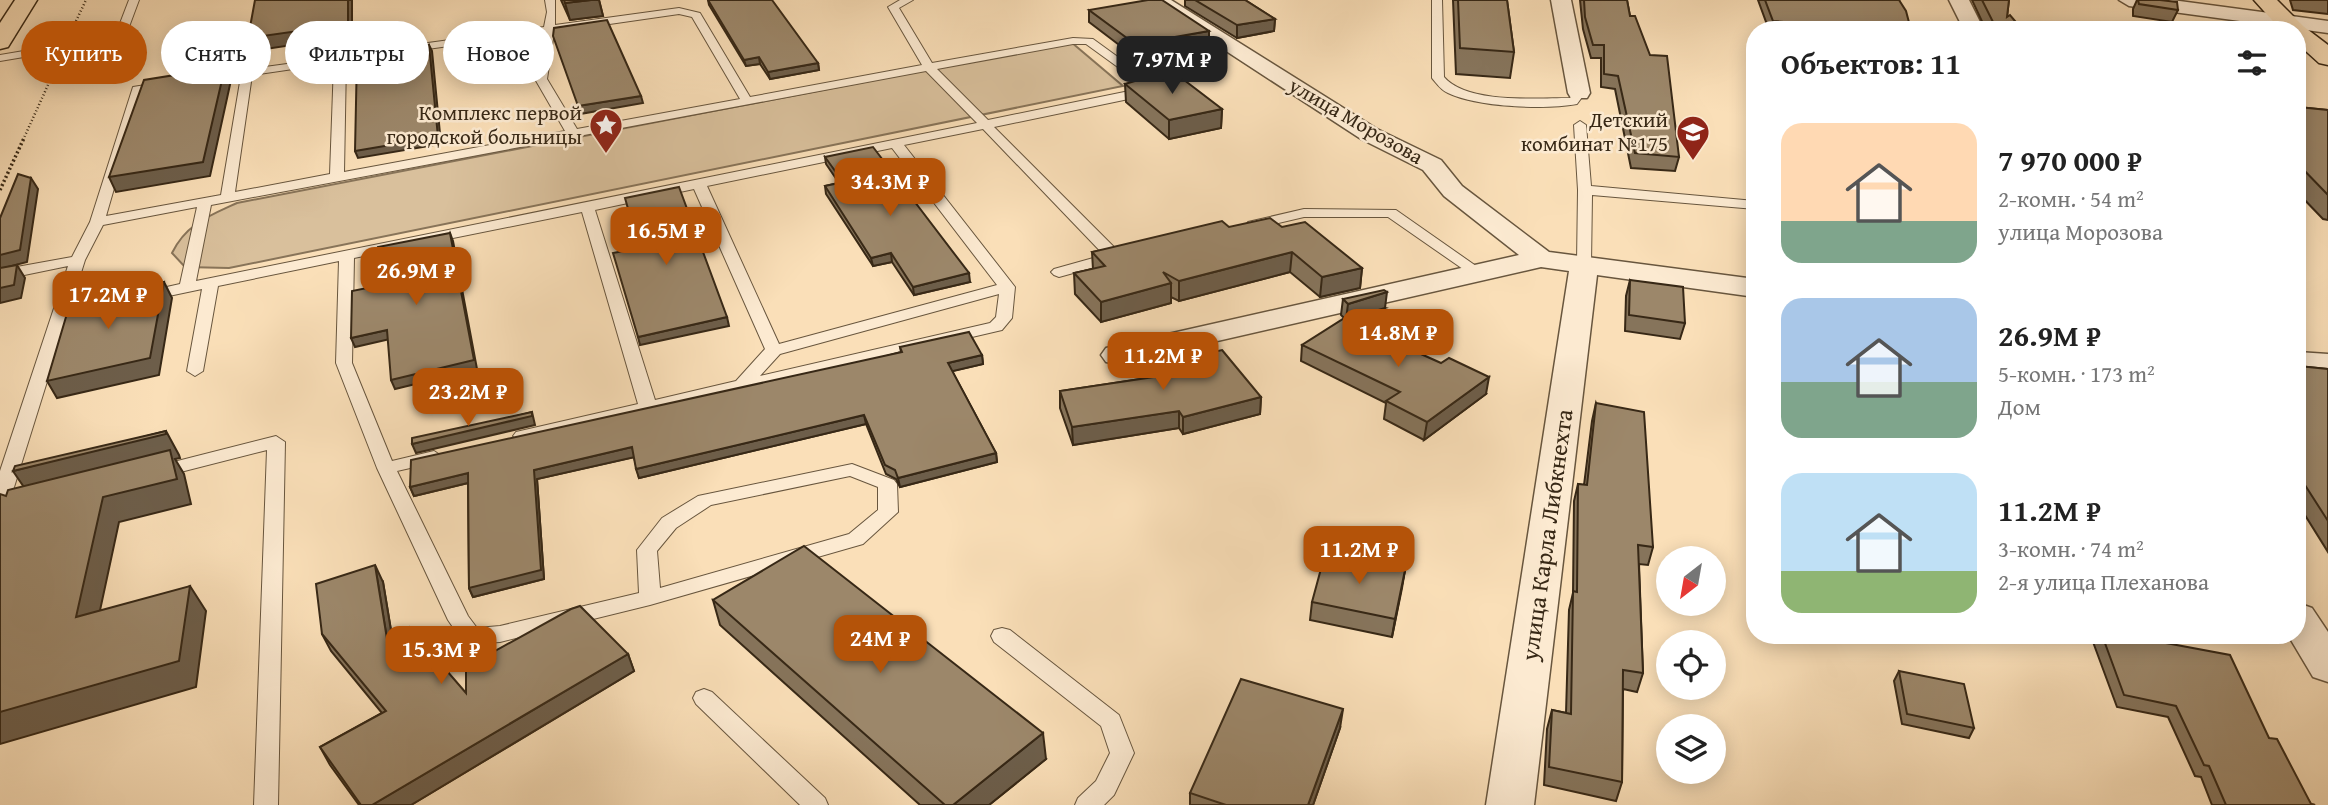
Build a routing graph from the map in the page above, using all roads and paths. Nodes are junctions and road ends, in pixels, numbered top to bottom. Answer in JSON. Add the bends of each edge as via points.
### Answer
{"nodes":[{"id":1,"x":26,"y":0,"type":"edge"},
{"id":2,"x":134,"y":0,"type":"edge"},
{"id":3,"x":550,"y":0,"type":"edge"},
{"id":4,"x":908,"y":0,"type":"edge"},
{"id":5,"x":1158,"y":0,"type":"edge"},
{"id":6,"x":1437,"y":0,"type":"edge"},
{"id":7,"x":1561,"y":0,"type":"edge"},
{"id":8,"x":1959,"y":0,"type":"edge"},
{"id":9,"x":2129,"y":0,"type":"edge"},
{"id":10,"x":2265,"y":0,"type":"edge"},
{"id":11,"x":550,"y":21,"type":"edge"},
{"id":12,"x":1970,"y":21,"type":"edge"},
{"id":13,"x":2252,"y":21,"type":"edge"},
{"id":14,"x":2286,"y":21,"type":"edge"},
{"id":15,"x":2328,"y":27,"type":"edge"},
{"id":16,"x":2306,"y":28,"type":"edge"},
{"id":17,"x":554,"y":29,"type":"edge"},
{"id":18,"x":2306,"y":39,"type":"edge"},
{"id":19,"x":0,"y":42,"type":"edge"},
{"id":20,"x":0,"y":58,"type":"edge"},
{"id":21,"x":2328,"y":58,"type":"edge"},
{"id":22,"x":929,"y":67,"type":"junction"},
{"id":23,"x":49,"y":84,"type":"edge"},
{"id":24,"x":166,"y":84,"type":"edge"},
{"id":25,"x":245,"y":84,"type":"edge"},
{"id":26,"x":339,"y":84,"type":"edge"},
{"id":27,"x":544,"y":84,"type":"edge"},
{"id":28,"x":1579,"y":93,"type":"joint"},
{"id":29,"x":747,"y":101,"type":"junction"},
{"id":30,"x":984,"y":125,"type":"junction"},
{"id":31,"x":1580,"y":125,"type":"dead end"},
{"id":32,"x":573,"y":133,"type":"junction"},
{"id":33,"x":895,"y":144,"type":"junction"},
{"id":34,"x":337,"y":177,"type":"junction"},
{"id":35,"x":699,"y":184,"type":"junction"},
{"id":36,"x":0,"y":190,"type":"edge"},
{"id":37,"x":1585,"y":190,"type":"junction"},
{"id":38,"x":227,"y":197,"type":"junction"},
{"id":39,"x":205,"y":201,"type":"junction"},
{"id":40,"x":1746,"y":204,"type":"edge"},
{"id":41,"x":587,"y":206,"type":"junction"},
{"id":42,"x":97,"y":222,"type":"junction"},
{"id":43,"x":1236,"y":229,"type":"edge"},
{"id":44,"x":347,"y":255,"type":"junction"},
{"id":45,"x":1541,"y":259,"type":"junction"},
{"id":46,"x":78,"y":260,"type":"junction"},
{"id":47,"x":1584,"y":264,"type":"junction"},
{"id":48,"x":1059,"y":272,"type":"dead end"},
{"id":49,"x":1478,"y":273,"type":"junction"},
{"id":50,"x":0,"y":275,"type":"edge"},
{"id":51,"x":211,"y":283,"type":"junction"},
{"id":52,"x":1007,"y":287,"type":"junction"},
{"id":53,"x":1746,"y":287,"type":"edge"},
{"id":54,"x":187,"y":288,"type":"junction"},
{"id":55,"x":125,"y":300,"type":"edge"},
{"id":56,"x":774,"y":350,"type":"junction"},
{"id":57,"x":1117,"y":355,"type":"dead end"},
{"id":58,"x":2306,"y":362,"type":"edge"},
{"id":59,"x":2328,"y":364,"type":"edge"},
{"id":60,"x":195,"y":371,"type":"dead end"},
{"id":61,"x":742,"y":385,"type":"junction"},
{"id":62,"x":648,"y":407,"type":"junction"},
{"id":63,"x":504,"y":440,"type":"edge"},
{"id":64,"x":452,"y":453,"type":"edge"},
{"id":65,"x":386,"y":468,"type":"junction"},
{"id":66,"x":132,"y":479,"type":"edge"},
{"id":67,"x":4,"y":507,"type":"edge"},
{"id":68,"x":650,"y":598,"type":"junction"},
{"id":69,"x":2306,"y":631,"type":"edge"},
{"id":70,"x":1002,"y":636,"type":"dead end"},
{"id":71,"x":2328,"y":666,"type":"edge"},
{"id":72,"x":704,"y":698,"type":"dead end"},
{"id":73,"x":266,"y":805,"type":"edge"},
{"id":74,"x":816,"y":805,"type":"edge"},
{"id":75,"x":1087,"y":805,"type":"edge"},
{"id":76,"x":1510,"y":805,"type":"edge"}],
"edges":[{"from":1,"to":19,"type":"main road"},
{"from":2,"to":20,"type":"lane","via":[[113,44]]},
{"from":3,"to":11,"type":"lane"},
{"from":4,"to":22,"type":"lane","via":[[893,7]]},
{"from":5,"to":45,"type":"street","name":"улица Морозова","via":[[1369,134],[1432,165],[1453,191]]},
{"from":6,"to":28,"type":"lane","via":[[1438,78],[1448,89],[1475,97],[1550,102],[1573,101]]},
{"from":7,"to":28,"type":"street"},
{"from":8,"to":12,"type":"street"},
{"from":9,"to":13,"type":"street"},
{"from":10,"to":14,"type":"main road"},
{"from":15,"to":16,"type":"street"},
{"from":17,"to":29,"type":"lane","via":[[690,12]]},
{"from":18,"to":21,"type":"main road"},
{"from":22,"to":29,"type":"lane"},
{"from":22,"to":30,"type":"lane"},
{"from":22,"to":30,"type":"lane","via":[[1089,41],[1151,86],[1143,92]]},
{"from":23,"to":36,"type":"path"},
{"from":24,"to":42,"type":"lane","via":[[137,89]]},
{"from":25,"to":38,"type":"lane"},
{"from":26,"to":34,"type":"lane"},
{"from":27,"to":32,"type":"lane"},
{"from":29,"to":32,"type":"lane"},
{"from":30,"to":33,"type":"lane"},
{"from":30,"to":48,"type":"lane","via":[[1122,255]]},
{"from":31,"to":37,"type":"lane"},
{"from":32,"to":34,"type":"lane"},
{"from":33,"to":35,"type":"lane"},
{"from":33,"to":52,"type":"lane"},
{"from":34,"to":38,"type":"lane"},
{"from":35,"to":41,"type":"lane"},
{"from":35,"to":56,"type":"lane"},
{"from":37,"to":40,"type":"lane"},
{"from":37,"to":47,"type":"lane"},
{"from":38,"to":39,"type":"lane"},
{"from":39,"to":42,"type":"lane"},
{"from":39,"to":54,"type":"lane"},
{"from":41,"to":44,"type":"lane"},
{"from":41,"to":62,"type":"lane"},
{"from":42,"to":46,"type":"lane"},
{"from":43,"to":49,"type":"lane","via":[[1304,213],[1391,213]]},
{"from":44,"to":51,"type":"lane"},
{"from":44,"to":65,"type":"lane","via":[[344,363]]},
{"from":45,"to":47,"type":"street"},
{"from":45,"to":49,"type":"street"},
{"from":46,"to":50,"type":"lane"},
{"from":46,"to":67,"type":"lane","via":[[69,311]]},
{"from":47,"to":53,"type":"street"},
{"from":47,"to":76,"type":"street","name":"улица Карла Либкнехта"},
{"from":49,"to":57,"type":"street"},
{"from":51,"to":54,"type":"lane"},
{"from":51,"to":60,"type":"lane"},
{"from":52,"to":56,"type":"lane"},
{"from":52,"to":61,"type":"lane","via":[[1004,318],[996,327]]},
{"from":54,"to":55,"type":"lane"},
{"from":56,"to":61,"type":"lane"},
{"from":58,"to":59,"type":"street"},
{"from":61,"to":62,"type":"lane"},
{"from":62,"to":63,"type":"lane"},
{"from":64,"to":65,"type":"lane"},
{"from":65,"to":68,"type":"lane","via":[[471,636],[500,634]]},
{"from":66,"to":73,"type":"lane","via":[[276,442]]},
{"from":68,"to":68,"type":"lane","via":[[647,550],[669,523],[705,500],[852,470],[887,484],[888,512],[856,539]]},
{"from":69,"to":71,"type":"street"},
{"from":70,"to":75,"type":"lane","via":[[1111,721],[1122,753],[1105,788]]},
{"from":72,"to":74,"type":"lane"}]}
